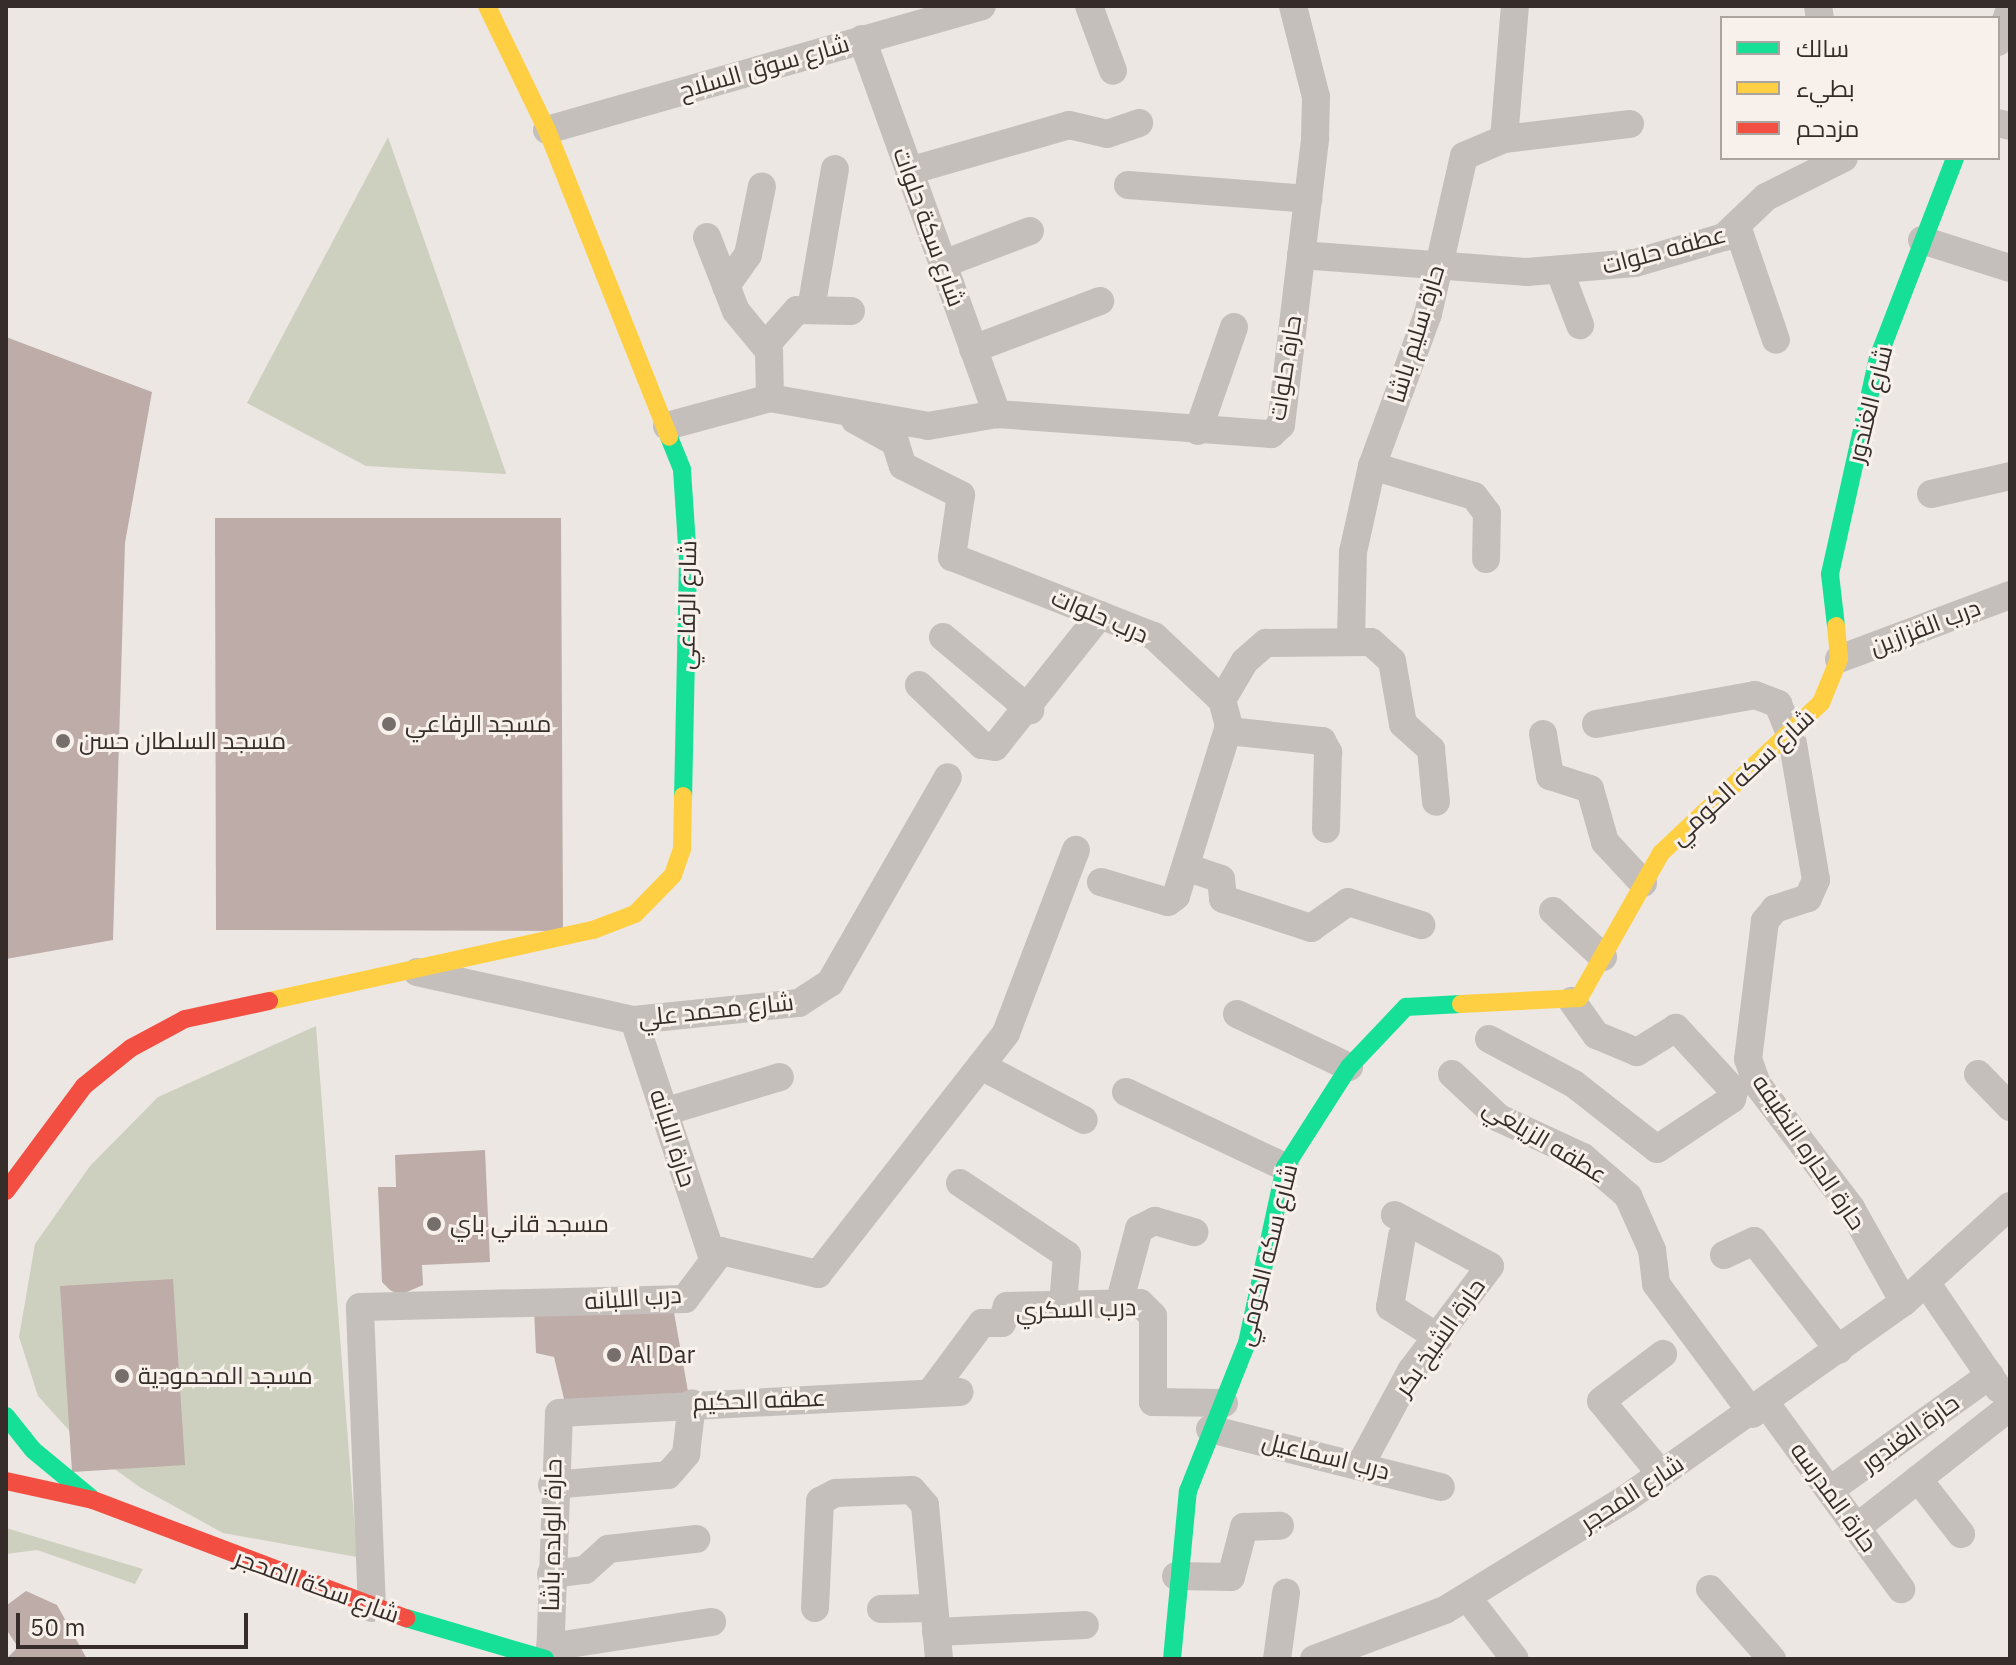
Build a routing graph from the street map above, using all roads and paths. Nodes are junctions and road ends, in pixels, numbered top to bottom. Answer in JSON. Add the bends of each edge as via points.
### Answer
{"nodes":[{"id":1,"x":487,"y":6,"type":"edge"},
{"id":2,"x":982,"y":6,"type":"edge"},
{"id":3,"x":1089,"y":6,"type":"edge"},
{"id":4,"x":1293,"y":6,"type":"edge"},
{"id":5,"x":1515,"y":6,"type":"edge"},
{"id":6,"x":2010,"y":9,"type":"edge"},
{"id":7,"x":926,"y":13,"type":"edge"},
{"id":8,"x":2000,"y":36,"type":"edge"},
{"id":9,"x":862,"y":39,"type":"junction"},
{"id":10,"x":1113,"y":71,"type":"dead end"},
{"id":11,"x":1139,"y":123,"type":"dead end"},
{"id":12,"x":1630,"y":124,"type":"dead end"},
{"id":13,"x":547,"y":130,"type":"junction"},
{"id":14,"x":1504,"y":139,"type":"junction"},
{"id":15,"x":1840,"y":160,"type":"edge"},
{"id":16,"x":1954,"y":160,"type":"edge"},
{"id":17,"x":835,"y":169,"type":"dead end"},
{"id":18,"x":909,"y":171,"type":"junction"},
{"id":19,"x":1128,"y":185,"type":"dead end"},
{"id":20,"x":762,"y":186,"type":"dead end"},
{"id":21,"x":1308,"y":199,"type":"junction"},
{"id":22,"x":1738,"y":229,"type":"junction"},
{"id":23,"x":1030,"y":231,"type":"dead end"},
{"id":24,"x":707,"y":237,"type":"dead end"},
{"id":25,"x":1922,"y":240,"type":"junction"},
{"id":26,"x":1301,"y":255,"type":"junction"},
{"id":27,"x":943,"y":264,"type":"junction"},
{"id":28,"x":1438,"y":265,"type":"junction"},
{"id":29,"x":2010,"y":268,"type":"edge"},
{"id":30,"x":1560,"y":272,"type":"junction"},
{"id":31,"x":726,"y":286,"type":"junction"},
{"id":32,"x":1100,"y":301,"type":"dead end"},
{"id":33,"x":811,"y":309,"type":"junction"},
{"id":34,"x":851,"y":311,"type":"dead end"},
{"id":35,"x":1580,"y":325,"type":"dead end"},
{"id":36,"x":1234,"y":327,"type":"dead end"},
{"id":37,"x":1776,"y":340,"type":"dead end"},
{"id":38,"x":767,"y":344,"type":"junction"},
{"id":39,"x":973,"y":349,"type":"junction"},
{"id":40,"x":770,"y":398,"type":"junction"},
{"id":41,"x":834,"y":408,"type":"junction"},
{"id":42,"x":997,"y":414,"type":"junction"},
{"id":43,"x":667,"y":426,"type":"junction"},
{"id":44,"x":1198,"y":431,"type":"junction"},
{"id":45,"x":1372,"y":466,"type":"junction"},
{"id":46,"x":2010,"y":476,"type":"edge"},
{"id":47,"x":1931,"y":494,"type":"dead end"},
{"id":48,"x":1486,"y":559,"type":"dead end"},
{"id":49,"x":2010,"y":595,"type":"edge"},
{"id":50,"x":1100,"y":615,"type":"junction"},
{"id":51,"x":943,"y":637,"type":"dead end"},
{"id":52,"x":1351,"y":639,"type":"junction"},
{"id":53,"x":1839,"y":659,"type":"junction"},
{"id":54,"x":919,"y":685,"type":"dead end"},
{"id":55,"x":1222,"y":700,"type":"junction"},
{"id":56,"x":1030,"y":710,"type":"junction"},
{"id":57,"x":1596,"y":724,"type":"dead end"},
{"id":58,"x":1228,"y":731,"type":"junction"},
{"id":59,"x":1543,"y":734,"type":"dead end"},
{"id":60,"x":1792,"y":738,"type":"junction"},
{"id":61,"x":948,"y":777,"type":"dead end"},
{"id":62,"x":1436,"y":802,"type":"dead end"},
{"id":63,"x":1326,"y":829,"type":"dead end"},
{"id":64,"x":1076,"y":850,"type":"dead end"},
{"id":65,"x":1186,"y":867,"type":"junction"},
{"id":66,"x":1101,"y":882,"type":"dead end"},
{"id":67,"x":1643,"y":883,"type":"junction"},
{"id":68,"x":1553,"y":911,"type":"dead end"},
{"id":69,"x":1421,"y":925,"type":"dead end"},
{"id":70,"x":1603,"y":957,"type":"junction"},
{"id":71,"x":413,"y":972,"type":"junction"},
{"id":72,"x":1572,"y":1001,"type":"junction"},
{"id":73,"x":1237,"y":1014,"type":"dead end"},
{"id":74,"x":634,"y":1020,"type":"junction"},
{"id":75,"x":1489,"y":1039,"type":"dead end"},
{"id":76,"x":981,"y":1066,"type":"junction"},
{"id":77,"x":1349,"y":1067,"type":"junction"},
{"id":78,"x":1452,"y":1074,"type":"dead end"},
{"id":79,"x":1978,"y":1074,"type":"dead end"},
{"id":80,"x":780,"y":1077,"type":"dead end"},
{"id":81,"x":1126,"y":1092,"type":"dead end"},
{"id":82,"x":2010,"y":1107,"type":"edge"},
{"id":83,"x":664,"y":1112,"type":"junction"},
{"id":84,"x":1084,"y":1120,"type":"dead end"},
{"id":85,"x":1285,"y":1167,"type":"junction"},
{"id":86,"x":960,"y":1183,"type":"dead end"},
{"id":87,"x":6,"y":1191,"type":"edge"},
{"id":88,"x":2010,"y":1206,"type":"edge"},
{"id":89,"x":1194,"y":1232,"type":"dead end"},
{"id":90,"x":1724,"y":1255,"type":"dead end"},
{"id":91,"x":712,"y":1256,"type":"junction"},
{"id":92,"x":1927,"y":1284,"type":"junction"},
{"id":93,"x":1904,"y":1302,"type":"junction"},
{"id":94,"x":1119,"y":1304,"type":"junction"},
{"id":95,"x":1063,"y":1305,"type":"junction"},
{"id":96,"x":1439,"y":1338,"type":"junction"},
{"id":97,"x":1839,"y":1350,"type":"junction"},
{"id":98,"x":1663,"y":1354,"type":"dead end"},
{"id":99,"x":1990,"y":1375,"type":"junction"},
{"id":100,"x":959,"y":1392,"type":"dead end"},
{"id":101,"x":930,"y":1393,"type":"junction"},
{"id":102,"x":692,"y":1403,"type":"junction"},
{"id":103,"x":1224,"y":1403,"type":"junction"},
{"id":104,"x":2010,"y":1406,"type":"edge"},
{"id":105,"x":1760,"y":1409,"type":"junction"},
{"id":106,"x":559,"y":1413,"type":"joint"},
{"id":107,"x":6,"y":1416,"type":"edge"},
{"id":108,"x":1210,"y":1429,"type":"junction"},
{"id":109,"x":1362,"y":1462,"type":"junction"},
{"id":110,"x":1661,"y":1474,"type":"junction"},
{"id":111,"x":1918,"y":1479,"type":"junction"},
{"id":112,"x":6,"y":1481,"type":"edge"},
{"id":113,"x":552,"y":1485,"type":"junction"},
{"id":114,"x":1441,"y":1487,"type":"dead end"},
{"id":115,"x":1830,"y":1490,"type":"junction"},
{"id":116,"x":93,"y":1500,"type":"junction"},
{"id":117,"x":1280,"y":1526,"type":"dead end"},
{"id":118,"x":1856,"y":1528,"type":"junction"},
{"id":119,"x":1961,"y":1534,"type":"dead end"},
{"id":120,"x":696,"y":1539,"type":"dead end"},
{"id":121,"x":551,"y":1574,"type":"junction"},
{"id":122,"x":1176,"y":1576,"type":"junction"},
{"id":123,"x":1710,"y":1589,"type":"dead end"},
{"id":124,"x":1901,"y":1589,"type":"dead end"},
{"id":125,"x":1286,"y":1593,"type":"dead end"},
{"id":126,"x":1467,"y":1597,"type":"junction"},
{"id":127,"x":372,"y":1608,"type":"junction"},
{"id":128,"x":815,"y":1608,"type":"dead end"},
{"id":129,"x":881,"y":1609,"type":"dead end"},
{"id":130,"x":712,"y":1622,"type":"dead end"},
{"id":131,"x":1085,"y":1625,"type":"dead end"},
{"id":132,"x":936,"y":1633,"type":"edge"},
{"id":133,"x":548,"y":1655,"type":"edge"},
{"id":134,"x":1172,"y":1659,"type":"edge"},
{"id":135,"x":1277,"y":1659,"type":"edge"},
{"id":136,"x":1314,"y":1659,"type":"edge"},
{"id":137,"x":1515,"y":1659,"type":"edge"},
{"id":138,"x":1772,"y":1659,"type":"edge"}],
"edges":[{"from":1,"to":13,"type":"street","name":"شارع الرفاعي"},
{"from":2,"to":7,"type":"street","name":"شارع سوق السلاح"},
{"from":3,"to":10,"type":"street"},
{"from":4,"to":21,"type":"street","name":"حارة حلوات","via":[[1316,97]]},
{"from":5,"to":14,"type":"street"},
{"from":6,"to":8,"type":"street"},
{"from":7,"to":9,"type":"street","name":"شارع سوق السلاح"},
{"from":9,"to":13,"type":"street","name":"شارع سوق السلاح"},
{"from":9,"to":18,"type":"street","name":"شارع سكة حلوات"},
{"from":11,"to":18,"type":"street","via":[[1107,134],[1069,125]]},
{"from":12,"to":14,"type":"street"},
{"from":13,"to":43,"type":"street","name":"شارع الرفاعي"},
{"from":14,"to":28,"type":"street","name":"حارة سليم باشا","via":[[1464,156]]},
{"from":15,"to":22,"type":"street","via":[[1766,197]]},
{"from":16,"to":25,"type":"street","name":"شارع الغندور"},
{"from":17,"to":33,"type":"street"},
{"from":18,"to":27,"type":"street","name":"شارع سكة حلوات"},
{"from":19,"to":21,"type":"street"},
{"from":20,"to":31,"type":"street","via":[[748,255]]},
{"from":21,"to":26,"type":"street","name":"حارة حلوات"},
{"from":22,"to":30,"type":"street","name":"عطفه حلوات","via":[[1635,263]]},
{"from":22,"to":37,"type":"street"},
{"from":23,"to":27,"type":"street"},
{"from":24,"to":31,"type":"street"},
{"from":25,"to":29,"type":"street"},
{"from":25,"to":53,"type":"street","name":"شارع الغندور","via":[[1878,358],[1830,574]]},
{"from":26,"to":28,"type":"street","name":"عطفه حلوات"},
{"from":26,"to":44,"type":"street","name":"حارة حلوات","via":[[1281,425],[1265,436]]},
{"from":27,"to":39,"type":"street","name":"شارع سكة حلوات"},
{"from":28,"to":30,"type":"street","name":"عطفه حلوات"},
{"from":28,"to":45,"type":"street","name":"حارة سليم باشا"},
{"from":30,"to":35,"type":"street"},
{"from":31,"to":38,"type":"street","via":[[741,318]]},
{"from":32,"to":39,"type":"street"},
{"from":33,"to":34,"type":"street"},
{"from":33,"to":38,"type":"street","via":[[792,312]]},
{"from":36,"to":44,"type":"street"},
{"from":38,"to":40,"type":"street"},
{"from":39,"to":42,"type":"street","name":"شارع سكة حلوات"},
{"from":40,"to":41,"type":"street","name":"حارة حلوات"},
{"from":40,"to":43,"type":"street"},
{"from":41,"to":42,"type":"street","name":"حارة حلوات","via":[[946,427]]},
{"from":41,"to":50,"type":"street","name":"درب حلوات","via":[[895,442],[903,466],[961,495],[952,557]]},
{"from":42,"to":44,"type":"street","name":"حارة حلوات"},
{"from":43,"to":71,"type":"street","name":"شارع الرفاعي","via":[[689,515],[682,849],[673,875],[635,914],[593,930]]},
{"from":45,"to":48,"type":"street","via":[[1474,496],[1487,513]]},
{"from":45,"to":52,"type":"street","name":"حارة سليم باشا","via":[[1353,552]]},
{"from":46,"to":47,"type":"street"},
{"from":49,"to":53,"type":"street","name":"درب القزازين"},
{"from":50,"to":55,"type":"street","name":"درب حلوات","via":[[1154,636]]},
{"from":50,"to":56,"type":"street"},
{"from":51,"to":56,"type":"street"},
{"from":52,"to":55,"type":"street","via":[[1266,643],[1245,661]]},
{"from":52,"to":62,"type":"street","via":[[1371,642],[1392,661],[1400,718],[1431,749]]},
{"from":53,"to":60,"type":"street","name":"شارع سكه الكومي","via":[[1821,703]]},
{"from":54,"to":56,"type":"street","via":[[989,748]]},
{"from":55,"to":58,"type":"street"},
{"from":57,"to":60,"type":"street","via":[[1755,695],[1778,704]]},
{"from":58,"to":63,"type":"street","via":[[1322,741],[1328,752]]},
{"from":58,"to":65,"type":"street"},
{"from":59,"to":67,"type":"street","via":[[1550,776],[1590,789],[1605,842]]},
{"from":60,"to":67,"type":"street","name":"شارع سكه الكومي","via":[[1686,824]]},
{"from":60,"to":93,"type":"street","name":"حارة الحاره النظيفه","via":[[1816,880],[1808,898],[1775,909],[1765,921],[1748,1059],[1757,1084],[1851,1208]]},
{"from":61,"to":74,"type":"street","name":"شارع محمد علي","via":[[830,983],[816,995],[781,1006]]},
{"from":64,"to":76,"type":"street","via":[[1024,1002]]},
{"from":65,"to":66,"type":"street","via":[[1168,902]]},
{"from":65,"to":69,"type":"street","via":[[1221,879],[1223,899],[1311,928],[1348,902]]},
{"from":67,"to":70,"type":"street","name":"شارع سكه الكومي"},
{"from":68,"to":70,"type":"street"},
{"from":70,"to":72,"type":"street","name":"شارع سكه الكومي"},
{"from":71,"to":74,"type":"street","name":"شارع محمد علي"},
{"from":71,"to":87,"type":"street","name":"شارع الرفاعي","via":[[185,1019],[131,1048],[84,1086]]},
{"from":72,"to":75,"type":"street","via":[[1596,1035],[1637,1052],[1676,1028],[1734,1091],[1732,1099],[1657,1149],[1574,1084]]},
{"from":72,"to":77,"type":"street","name":"شارع سكه الكومي","via":[[1406,1007]]},
{"from":73,"to":77,"type":"street"},
{"from":74,"to":83,"type":"street","name":"حارة اللبانه"},
{"from":76,"to":84,"type":"street"},
{"from":76,"to":91,"type":"street","via":[[824,1271],[806,1275],[721,1251]]},
{"from":77,"to":85,"type":"street","name":"شارع سكه الكومي"},
{"from":78,"to":105,"type":"street","name":"عطفه الزيلعي","via":[[1499,1118],[1583,1157],[1628,1196],[1652,1250],[1656,1284]]},
{"from":79,"to":82,"type":"street"},
{"from":80,"to":83,"type":"street"},
{"from":81,"to":85,"type":"street"},
{"from":83,"to":91,"type":"street","name":"حارة اللبانه"},
{"from":85,"to":103,"type":"street","name":"شارع سكه الكومي","via":[[1247,1343]]},
{"from":86,"to":95,"type":"street","via":[[1067,1255]]},
{"from":88,"to":92,"type":"street","name":"شارع المحجر"},
{"from":89,"to":94,"type":"street","via":[[1155,1221],[1139,1229]]},
{"from":90,"to":97,"type":"street","via":[[1754,1241]]},
{"from":91,"to":127,"type":"street","name":"درب اللبانه","via":[[685,1299],[360,1307]]},
{"from":92,"to":93,"type":"street","name":"شارع المحجر"},
{"from":92,"to":99,"type":"street"},
{"from":93,"to":97,"type":"street","name":"شارع المحجر"},
{"from":94,"to":95,"type":"street","name":"درب السكري"},
{"from":94,"to":103,"type":"street","name":"درب السكري","via":[[1140,1303],[1153,1316],[1153,1402]]},
{"from":95,"to":101,"type":"street","name":"درب السكري","via":[[1007,1306],[1002,1323],[983,1322]]},
{"from":96,"to":96,"type":"street","name":"حارة الشيخ بكر","via":[[1490,1264],[1398,1226],[1390,1307]]},
{"from":96,"to":109,"type":"street","name":"حارة الشيخ بكر","via":[[1411,1371]]},
{"from":97,"to":105,"type":"street","name":"شارع المحجر"},
{"from":98,"to":110,"type":"street","via":[[1601,1401]]},
{"from":99,"to":104,"type":"street"},
{"from":99,"to":115,"type":"street","name":"حارة الغندور"},
{"from":100,"to":101,"type":"street","name":"عطفه الحكيم"},
{"from":101,"to":102,"type":"street","name":"عطفه الحكيم"},
{"from":102,"to":106,"type":"street","name":"عطفه الحكيم"},
{"from":102,"to":113,"type":"street","via":[[686,1454],[668,1475]]},
{"from":103,"to":108,"type":"street","name":"شارع سكه الكومي"},
{"from":104,"to":111,"type":"street"},
{"from":105,"to":110,"type":"street","name":"شارع المحجر"},
{"from":105,"to":115,"type":"street","name":"حارة المدرسه"},
{"from":106,"to":113,"type":"street","name":"حارة الولده باشا"},
{"from":107,"to":116,"type":"street","name":"شارع سكة المحجر","via":[[33,1450]]},
{"from":108,"to":109,"type":"street","name":"درب اسماعيل"},
{"from":108,"to":122,"type":"street","name":"شارع سكه الكومي","via":[[1188,1491]]},
{"from":109,"to":114,"type":"street","name":"درب اسماعيل"},
{"from":110,"to":126,"type":"street","name":"شارع المحجر"},
{"from":111,"to":118,"type":"street"},
{"from":111,"to":119,"type":"street"},
{"from":112,"to":116,"type":"street","name":"شارع سكة المحجر"},
{"from":113,"to":121,"type":"street","name":"حارة الولده باشا"},
{"from":115,"to":118,"type":"street","name":"حارة المدرسه"},
{"from":116,"to":127,"type":"street","name":"شارع سكة المحجر"},
{"from":117,"to":122,"type":"street","via":[[1244,1527],[1231,1577]]},
{"from":118,"to":124,"type":"street","name":"حارة المدرسه"},
{"from":120,"to":121,"type":"street","via":[[605,1550],[585,1570]]},
{"from":121,"to":133,"type":"street","name":"حارة الولده باشا"},
{"from":122,"to":134,"type":"street","name":"شارع سكه الكومي"},
{"from":123,"to":138,"type":"street"},
{"from":125,"to":135,"type":"street"},
{"from":126,"to":136,"type":"street","name":"شارع المحجر"},
{"from":126,"to":137,"type":"street"},
{"from":127,"to":133,"type":"street","name":"شارع سكة المحجر"},
{"from":128,"to":132,"type":"street","via":[[820,1501],[836,1493],[905,1488],[925,1505]]},
{"from":129,"to":132,"type":"street"},
{"from":130,"to":133,"type":"street"},
{"from":131,"to":132,"type":"street"}]}
